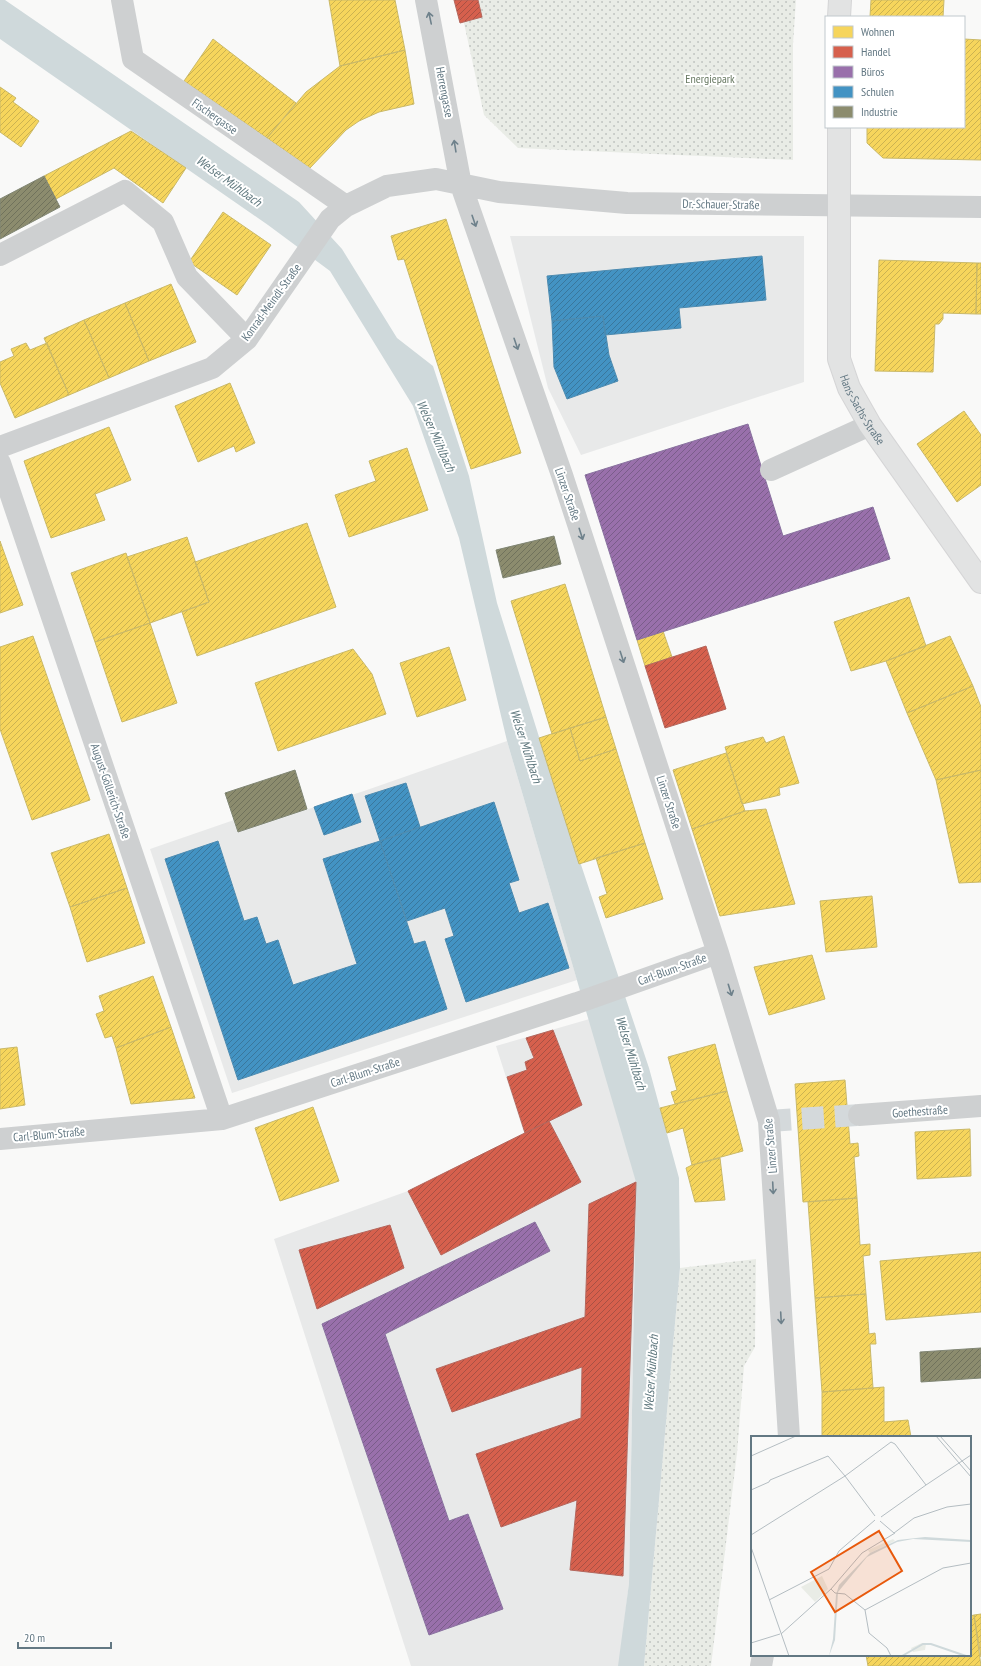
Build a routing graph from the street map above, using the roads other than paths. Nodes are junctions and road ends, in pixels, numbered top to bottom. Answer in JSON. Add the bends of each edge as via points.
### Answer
{"nodes":[{"id":1,"x":122,"y":0,"type":"edge"},
{"id":2,"x":426,"y":0,"type":"edge"},
{"id":3,"x":840,"y":0,"type":"edge"},
{"id":4,"x":839,"y":16,"type":"edge"},
{"id":5,"x":839,"y":128,"type":"edge"},
{"id":6,"x":462,"y":184,"type":"junction"},
{"id":7,"x":840,"y":205,"type":"junction"},
{"id":8,"x":981,"y":207,"type":"edge"},
{"id":9,"x":338,"y":212,"type":"junction"},
{"id":10,"x":0,"y":255,"type":"edge"},
{"id":11,"x":247,"y":339,"type":"junction"},
{"id":12,"x":870,"y":425,"type":"junction"},
{"id":13,"x":0,"y":447,"type":"edge"},
{"id":14,"x":0,"y":463,"type":"edge"},
{"id":15,"x":771,"y":470,"type":"dead end"},
{"id":16,"x":981,"y":582,"type":"edge"},
{"id":17,"x":718,"y":952,"type":"junction"},
{"id":18,"x":981,"y":1106,"type":"edge"},
{"id":19,"x":859,"y":1115,"type":"tunnel mouth"},
{"id":20,"x":222,"y":1119,"type":"junction"},
{"id":21,"x":0,"y":1139,"type":"edge"},
{"id":22,"x":788,"y":1436,"type":"edge"},
{"id":23,"x":763,"y":1656,"type":"edge"},
{"id":24,"x":760,"y":1666,"type":"edge"}],
"edges":[{"from":1,"to":9,"type":"street","name":"Fischergasse","via":[[133,59]]},
{"from":6,"to":2,"type":"street","name":"Herrengasse","one_way":true},
{"from":3,"to":4,"type":"main road"},
{"from":5,"to":7,"type":"main road","name":"Hans-Sachs-Straße"},
{"from":6,"to":7,"type":"street","name":"Dr.-Schauer-Straße","via":[[531,195],[627,203]]},
{"from":6,"to":9,"type":"street","name":"Konrad-Meindl-Straße","via":[[436,180],[387,186]]},
{"from":6,"to":17,"type":"street","name":"Linzer Straße","one_way":true,"via":[[562,475]]},
{"from":7,"to":8,"type":"street","name":"Dr.-Schauer-Straße"},
{"from":7,"to":12,"type":"main road","name":"Hans-Sachs-Straße","via":[[839,359],[849,388]]},
{"from":9,"to":11,"type":"street","name":"Konrad-Meindl-Straße","via":[[297,265]]},
{"from":10,"to":11,"type":"street","via":[[125,190],[162,222],[187,276]]},
{"from":11,"to":13,"type":"street","name":"Konrad-Meindl-Straße","via":[[212,368]]},
{"from":12,"to":15,"type":"street"},
{"from":12,"to":16,"type":"main road","name":"Hans-Sachs-Straße"},
{"from":14,"to":20,"type":"street","name":"August-Göllerich-Straße"},
{"from":17,"to":20,"type":"street","name":"Carl-Blum-Straße","via":[[636,983]]},
{"from":17,"to":22,"type":"street","name":"Linzer Straße","one_way":true,"via":[[769,1121]]},
{"from":18,"to":19,"type":"street","name":"Goethestraße"},
{"from":20,"to":21,"type":"street","name":"Carl-Blum-Straße"},
{"from":23,"to":24,"type":"street"}]}
